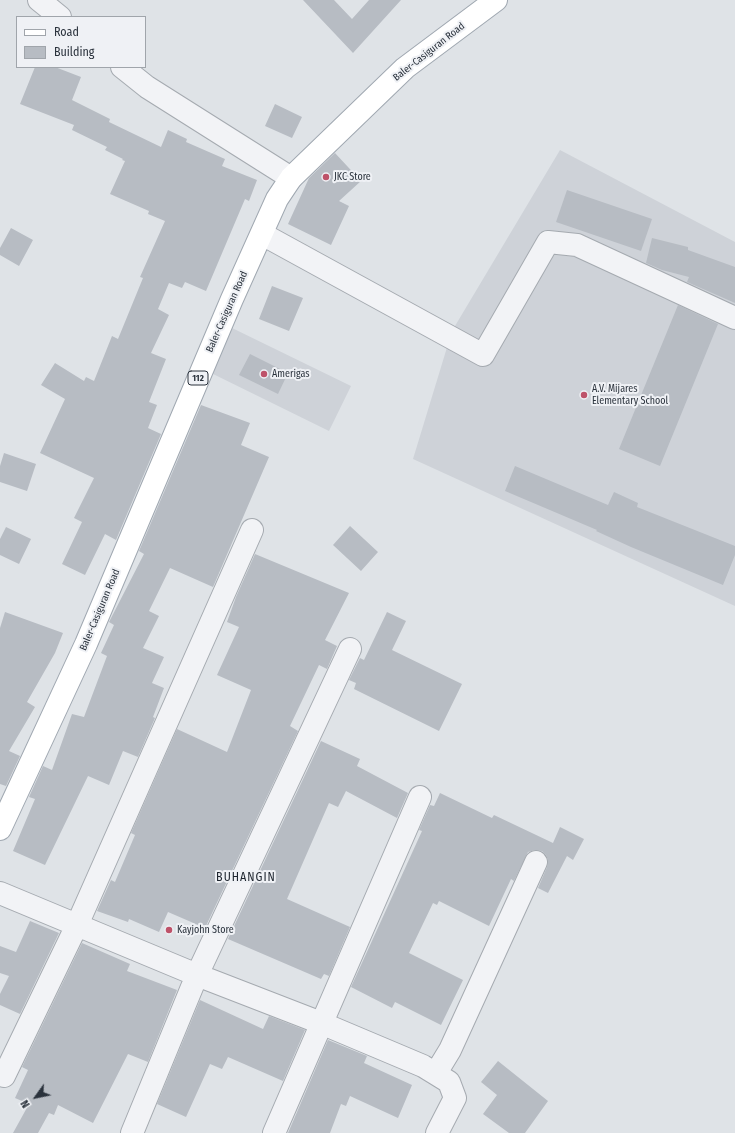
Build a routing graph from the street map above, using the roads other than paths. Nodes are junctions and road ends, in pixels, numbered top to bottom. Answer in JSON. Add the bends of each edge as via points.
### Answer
{"nodes":[{"id":1,"x":39,"y":0,"type":"edge"},
{"id":2,"x":496,"y":0,"type":"edge"},
{"id":3,"x":59,"y":16,"type":"edge"},
{"id":4,"x":123,"y":68,"type":"edge"},
{"id":5,"x":291,"y":178,"type":"junction"},
{"id":6,"x":262,"y":234,"type":"junction"},
{"id":7,"x":735,"y":318,"type":"edge"},
{"id":8,"x":252,"y":530,"type":"dead end"},
{"id":9,"x":350,"y":649,"type":"dead end"},
{"id":10,"x":420,"y":797,"type":"dead end"},
{"id":11,"x":0,"y":829,"type":"edge"},
{"id":12,"x":536,"y":862,"type":"dead end"},
{"id":13,"x":0,"y":893,"type":"edge"},
{"id":14,"x":77,"y":925,"type":"junction"},
{"id":15,"x":197,"y":975,"type":"junction"},
{"id":16,"x":321,"y":1024,"type":"junction"},
{"id":17,"x":436,"y":1073,"type":"junction"},
{"id":18,"x":4,"y":1076,"type":"dead end"},
{"id":19,"x":132,"y":1133,"type":"edge"},
{"id":20,"x":274,"y":1133,"type":"edge"},
{"id":21,"x":437,"y":1133,"type":"edge"}],
"edges":[{"from":1,"to":3,"type":"street"},
{"from":2,"to":5,"type":"main road","name":"Baler-Casiguran Road","number":"112","via":[[405,68]]},
{"from":4,"to":5,"type":"street","via":[[147,87]]},
{"from":5,"to":6,"type":"main road","name":"Baler-Casiguran Road","number":"112","via":[[277,199]]},
{"from":6,"to":7,"type":"street","via":[[482,355],[548,242],[577,245]]},
{"from":6,"to":11,"type":"main road","name":"Baler-Casiguran Road","number":"112","via":[[86,644]]},
{"from":8,"to":14,"type":"street"},
{"from":9,"to":15,"type":"street"},
{"from":10,"to":16,"type":"street"},
{"from":12,"to":17,"type":"street","via":[[450,1050]]},
{"from":13,"to":14,"type":"street"},
{"from":14,"to":15,"type":"street"},
{"from":14,"to":18,"type":"street"},
{"from":15,"to":16,"type":"street"},
{"from":15,"to":19,"type":"street"},
{"from":16,"to":17,"type":"street"},
{"from":16,"to":20,"type":"street"},
{"from":17,"to":21,"type":"street","via":[[449,1082],[455,1098]]}]}
